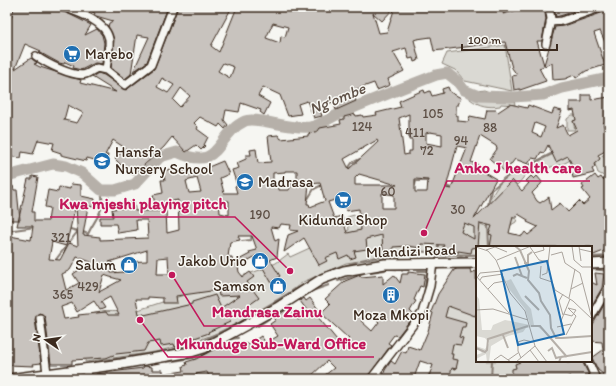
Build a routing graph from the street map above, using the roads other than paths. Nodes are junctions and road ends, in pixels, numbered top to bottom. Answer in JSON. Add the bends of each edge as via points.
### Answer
{"nodes":[{"id":1,"x":9,"y":7,"type":"edge"},
{"id":2,"x":63,"y":7,"type":"edge"},
{"id":3,"x":173,"y":7,"type":"edge"},
{"id":4,"x":548,"y":7,"type":"edge"},
{"id":5,"x":602,"y":7,"type":"edge"},
{"id":6,"x":7,"y":15,"type":"edge"},
{"id":7,"x":550,"y":22,"type":"junction"},
{"id":8,"x":546,"y":44,"type":"dead end"},
{"id":9,"x":36,"y":56,"type":"dead end"},
{"id":10,"x":106,"y":70,"type":"junction"},
{"id":11,"x":433,"y":263,"type":"junction"},
{"id":12,"x":476,"y":263,"type":"edge"},
{"id":13,"x":609,"y":263,"type":"edge"},
{"id":14,"x":592,"y":264,"type":"edge"},
{"id":15,"x":609,"y":286,"type":"edge"},
{"id":16,"x":592,"y":315,"type":"edge"},
{"id":17,"x":40,"y":318,"type":"dead end"},
{"id":18,"x":588,"y":362,"type":"edge"},
{"id":19,"x":86,"y":368,"type":"junction"},
{"id":20,"x":47,"y":374,"type":"junction"},
{"id":21,"x":29,"y":377,"type":"edge"},
{"id":22,"x":9,"y":379,"type":"edge"},
{"id":23,"x":87,"y":379,"type":"edge"},
{"id":24,"x":372,"y":379,"type":"edge"},
{"id":25,"x":596,"y":379,"type":"edge"}],
"edges":[{"from":1,"to":6,"type":"street"},
{"from":2,"to":10,"type":"street","via":[[99,24],[107,33],[109,39]]},
{"from":3,"to":10,"type":"street","via":[[151,65],[125,85]]},
{"from":4,"to":7,"type":"street"},
{"from":5,"to":7,"type":"street","via":[[562,21]]},
{"from":7,"to":8,"type":"street"},
{"from":9,"to":10,"type":"street","via":[[46,63],[79,75],[85,75],[97,68]]},
{"from":11,"to":12,"type":"street","name":"Mlandizi Road"},
{"from":11,"to":19,"type":"street","name":"Mlandizi Road","via":[[385,264],[344,271],[322,279],[204,348],[176,355]]},
{"from":11,"to":24,"type":"street","via":[[430,286],[422,312]]},
{"from":13,"to":14,"type":"street"},
{"from":15,"to":16,"type":"street"},
{"from":17,"to":20,"type":"street"},
{"from":18,"to":25,"type":"street"},
{"from":19,"to":20,"type":"street","name":"Mlandizi Road"},
{"from":19,"to":23,"type":"street"},
{"from":20,"to":21,"type":"street","name":"Mlandizi Road"},
{"from":21,"to":22,"type":"street","name":"Mlandizi Road"}]}
